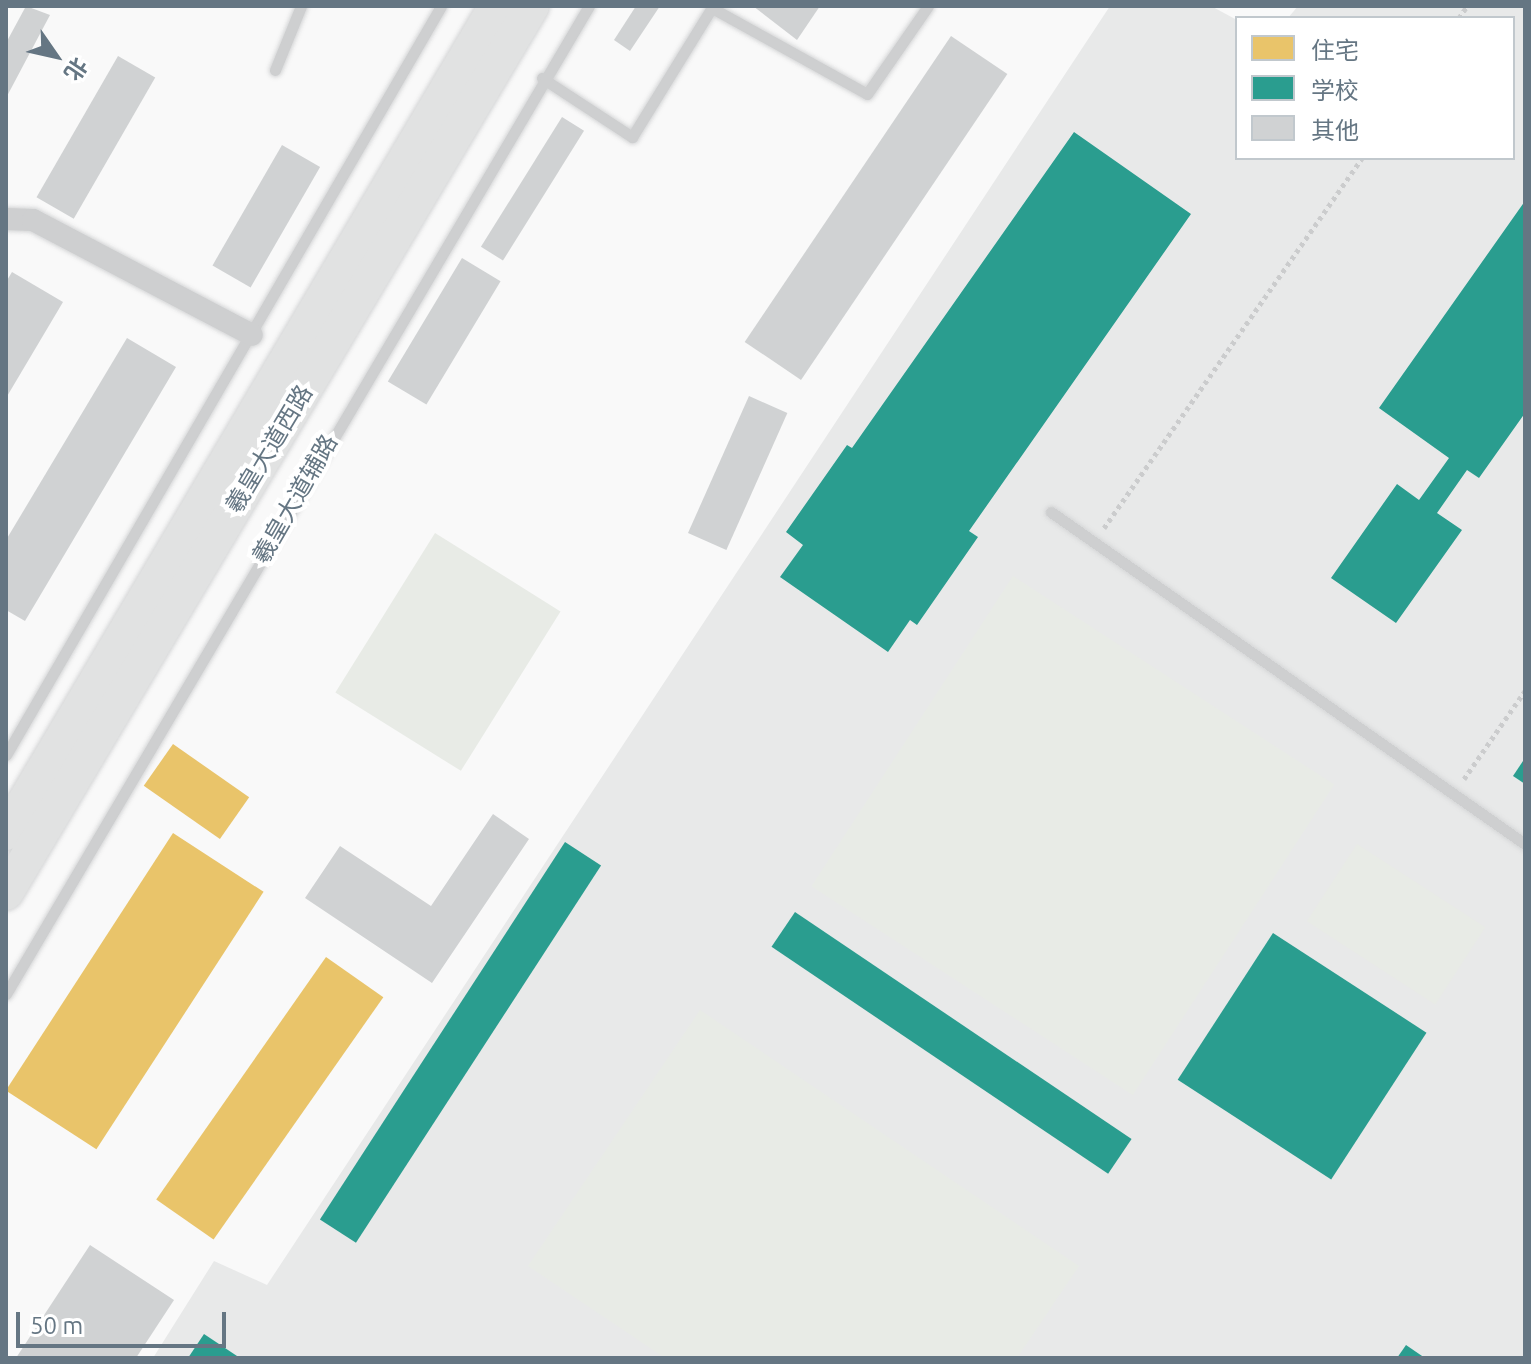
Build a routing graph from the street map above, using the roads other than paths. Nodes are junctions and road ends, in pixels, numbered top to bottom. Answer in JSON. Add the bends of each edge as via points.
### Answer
{"nodes":[{"id":1,"x":301,"y":6,"type":"edge"},
{"id":2,"x":441,"y":6,"type":"edge"},
{"id":3,"x":496,"y":6,"type":"edge"},
{"id":4,"x":532,"y":6,"type":"edge"},
{"id":5,"x":589,"y":6,"type":"edge"},
{"id":6,"x":928,"y":6,"type":"edge"},
{"id":7,"x":712,"y":7,"type":"edge"},
{"id":8,"x":275,"y":70,"type":"dead end"},
{"id":9,"x":542,"y":78,"type":"junction"},
{"id":10,"x":6,"y":219,"type":"edge"},
{"id":11,"x":252,"y":335,"type":"junction"},
{"id":12,"x":1051,"y":512,"type":"dead end"},
{"id":13,"x":6,"y":755,"type":"edge"},
{"id":14,"x":6,"y":833,"type":"edge"},
{"id":15,"x":1525,"y":844,"type":"edge"},
{"id":16,"x":6,"y":893,"type":"edge"},
{"id":17,"x":6,"y":994,"type":"edge"}],
"edges":[{"from":1,"to":8,"type":"lane"},
{"from":2,"to":11,"type":"lane"},
{"from":3,"to":14,"type":"main road","name":"羲皇大道西路"},
{"from":4,"to":16,"type":"main road","name":"羲皇大道西路"},
{"from":5,"to":9,"type":"lane","name":"羲皇大道辅路"},
{"from":6,"to":7,"type":"lane","via":[[867,94]]},
{"from":7,"to":9,"type":"lane","via":[[632,137]]},
{"from":9,"to":17,"type":"lane","name":"羲皇大道辅路"},
{"from":10,"to":11,"type":"street","via":[[33,220]]},
{"from":11,"to":13,"type":"lane"},
{"from":12,"to":15,"type":"lane"}]}
